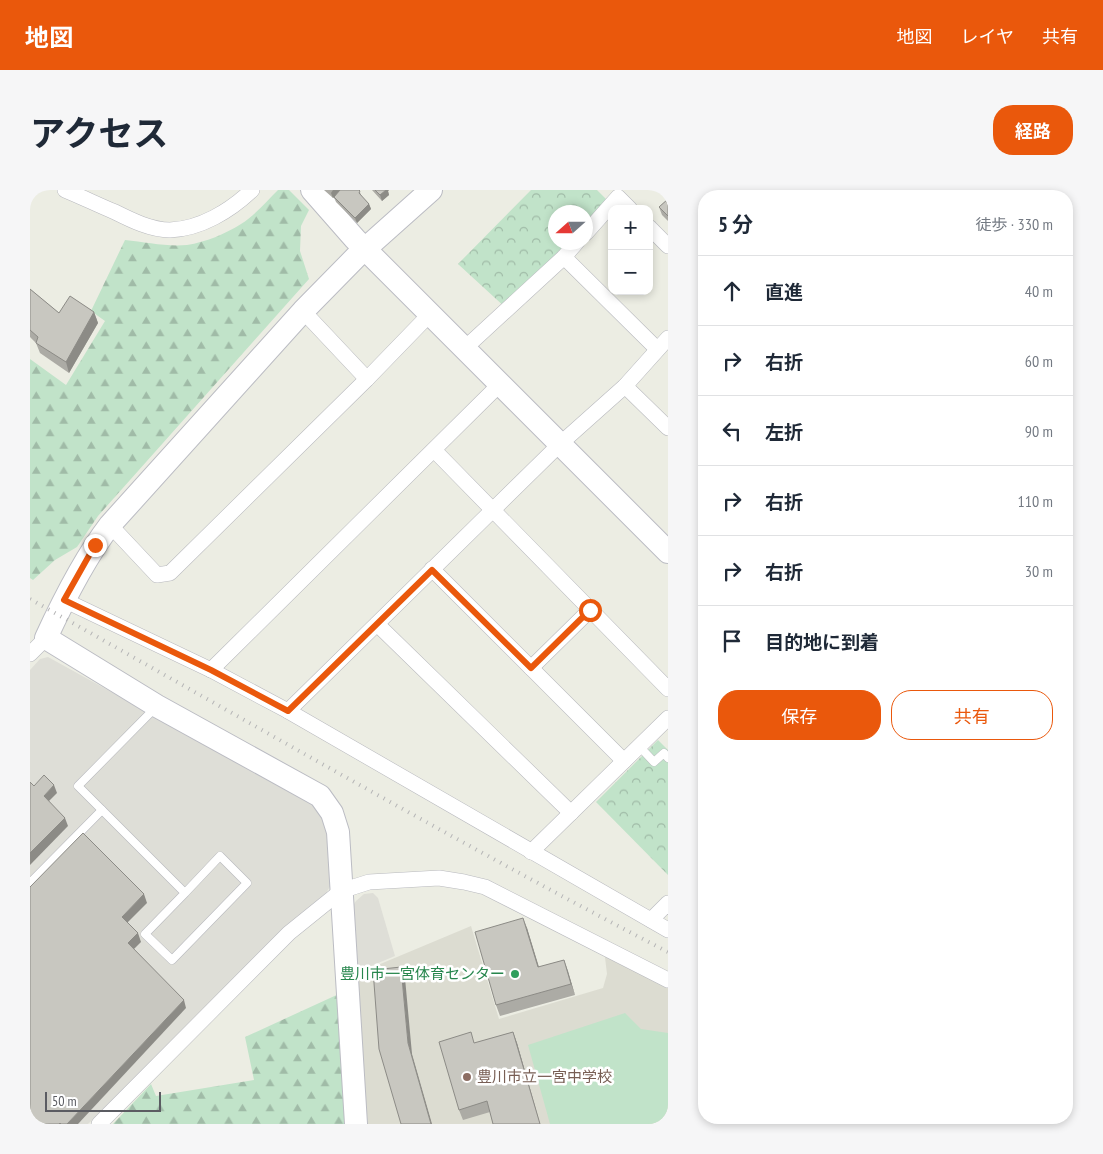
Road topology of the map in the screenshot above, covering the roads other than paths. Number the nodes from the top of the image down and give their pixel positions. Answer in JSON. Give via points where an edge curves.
{"nodes":[{"id":1,"x":65,"y":190,"type":"edge"},
{"id":2,"x":252,"y":190,"type":"edge"},
{"id":3,"x":312,"y":190,"type":"edge"},
{"id":4,"x":431,"y":190,"type":"edge"},
{"id":5,"x":611,"y":205,"type":"edge"},
{"id":6,"x":626,"y":205,"type":"edge"},
{"id":7,"x":608,"y":208,"type":"edge"},
{"id":8,"x":593,"y":225,"type":"edge"},
{"id":9,"x":653,"y":232,"type":"edge"},
{"id":10,"x":668,"y":246,"type":"edge"},
{"id":11,"x":365,"y":249,"type":"junction"},
{"id":12,"x":570,"y":250,"type":"edge"},
{"id":13,"x":564,"y":257,"type":"junction"},
{"id":14,"x":303,"y":311,"type":"junction"},
{"id":15,"x":430,"y":314,"type":"junction"},
{"id":16,"x":663,"y":343,"type":"edge"},
{"id":17,"x":464,"y":349,"type":"junction"},
{"id":18,"x":367,"y":378,"type":"junction"},
{"id":19,"x":499,"y":385,"type":"junction"},
{"id":20,"x":624,"y":386,"type":"junction"},
{"id":21,"x":668,"y":428,"type":"edge"},
{"id":22,"x":560,"y":444,"type":"junction"},
{"id":23,"x":434,"y":450,"type":"junction"},
{"id":24,"x":493,"y":510,"type":"junction"},
{"id":25,"x":110,"y":525,"type":"junction"},
{"id":26,"x":668,"y":552,"type":"edge"},
{"id":27,"x":432,"y":570,"type":"junction"},
{"id":28,"x":64,"y":600,"type":"junction"},
{"id":29,"x":590,"y":610,"type":"junction"},
{"id":30,"x":377,"y":624,"type":"junction"},
{"id":31,"x":46,"y":638,"type":"junction"},
{"id":32,"x":30,"y":654,"type":"edge"},
{"id":33,"x":531,"y":668,"type":"junction"},
{"id":34,"x":211,"y":670,"type":"junction"},
{"id":35,"x":668,"y":689,"type":"edge"},
{"id":36,"x":157,"y":706,"type":"junction"},
{"id":37,"x":288,"y":711,"type":"junction"},
{"id":38,"x":668,"y":718,"type":"edge"},
{"id":39,"x":639,"y":746,"type":"junction"},
{"id":40,"x":668,"y":758,"type":"edge"},
{"id":41,"x":624,"y":761,"type":"junction"},
{"id":42,"x":102,"y":810,"type":"junction"},
{"id":43,"x":571,"y":814,"type":"junction"},
{"id":44,"x":531,"y":852,"type":"junction"},
{"id":45,"x":30,"y":883,"type":"edge"},
{"id":46,"x":341,"y":890,"type":"junction"},
{"id":47,"x":185,"y":893,"type":"junction"},
{"id":48,"x":668,"y":904,"type":"edge"},
{"id":49,"x":651,"y":920,"type":"junction"},
{"id":50,"x":668,"y":930,"type":"edge"},
{"id":51,"x":668,"y":980,"type":"edge"},
{"id":52,"x":99,"y":1124,"type":"edge"},
{"id":53,"x":356,"y":1124,"type":"edge"}],
"edges":[{"from":1,"to":2,"type":"street","via":[[144,225],[169,230],[190,227],[214,217]]},
{"from":3,"to":11,"type":"street"},
{"from":4,"to":11,"type":"street"},
{"from":5,"to":6,"type":"street","via":[[618,197]]},
{"from":7,"to":8,"type":"street"},
{"from":9,"to":10,"type":"street"},
{"from":11,"to":14,"type":"street"},
{"from":11,"to":15,"type":"street"},
{"from":12,"to":13,"type":"street"},
{"from":13,"to":16,"type":"street"},
{"from":13,"to":17,"type":"street"},
{"from":14,"to":18,"type":"street"},
{"from":14,"to":25,"type":"street"},
{"from":15,"to":17,"type":"street"},
{"from":15,"to":18,"type":"street"},
{"from":16,"to":20,"type":"street"},
{"from":17,"to":19,"type":"street"},
{"from":18,"to":25,"type":"street","via":[[170,573],[157,575]]},
{"from":19,"to":22,"type":"street"},
{"from":19,"to":23,"type":"street"},
{"from":20,"to":21,"type":"street"},
{"from":20,"to":22,"type":"street"},
{"from":22,"to":24,"type":"street"},
{"from":22,"to":26,"type":"street"},
{"from":23,"to":24,"type":"street"},
{"from":23,"to":34,"type":"street"},
{"from":24,"to":27,"type":"street"},
{"from":24,"to":29,"type":"street"},
{"from":25,"to":28,"type":"street"},
{"from":27,"to":30,"type":"street"},
{"from":27,"to":33,"type":"street"},
{"from":28,"to":31,"type":"street"},
{"from":28,"to":34,"type":"street"},
{"from":29,"to":33,"type":"street"},
{"from":29,"to":35,"type":"street"},
{"from":30,"to":37,"type":"street"},
{"from":30,"to":43,"type":"street"},
{"from":31,"to":32,"type":"street"},
{"from":31,"to":36,"type":"street"},
{"from":33,"to":41,"type":"street"},
{"from":34,"to":37,"type":"street"},
{"from":36,"to":42,"type":"lane","via":[[78,786]]},
{"from":36,"to":46,"type":"street","via":[[320,796],[337,827]]},
{"from":37,"to":44,"type":"street"},
{"from":38,"to":39,"type":"street"},
{"from":39,"to":40,"type":"lane","via":[[654,762],[664,753]]},
{"from":39,"to":41,"type":"street"},
{"from":41,"to":43,"type":"street"},
{"from":42,"to":45,"type":"lane"},
{"from":42,"to":47,"type":"lane"},
{"from":43,"to":44,"type":"street"},
{"from":44,"to":49,"type":"street"},
{"from":46,"to":51,"type":"street","via":[[369,882],[439,878],[478,885]]},
{"from":46,"to":52,"type":"street","via":[[289,933]]},
{"from":46,"to":53,"type":"street"},
{"from":47,"to":47,"type":"lane","via":[[145,934],[172,960],[247,884],[220,856]]},
{"from":48,"to":49,"type":"street"},
{"from":49,"to":50,"type":"street"}]}
